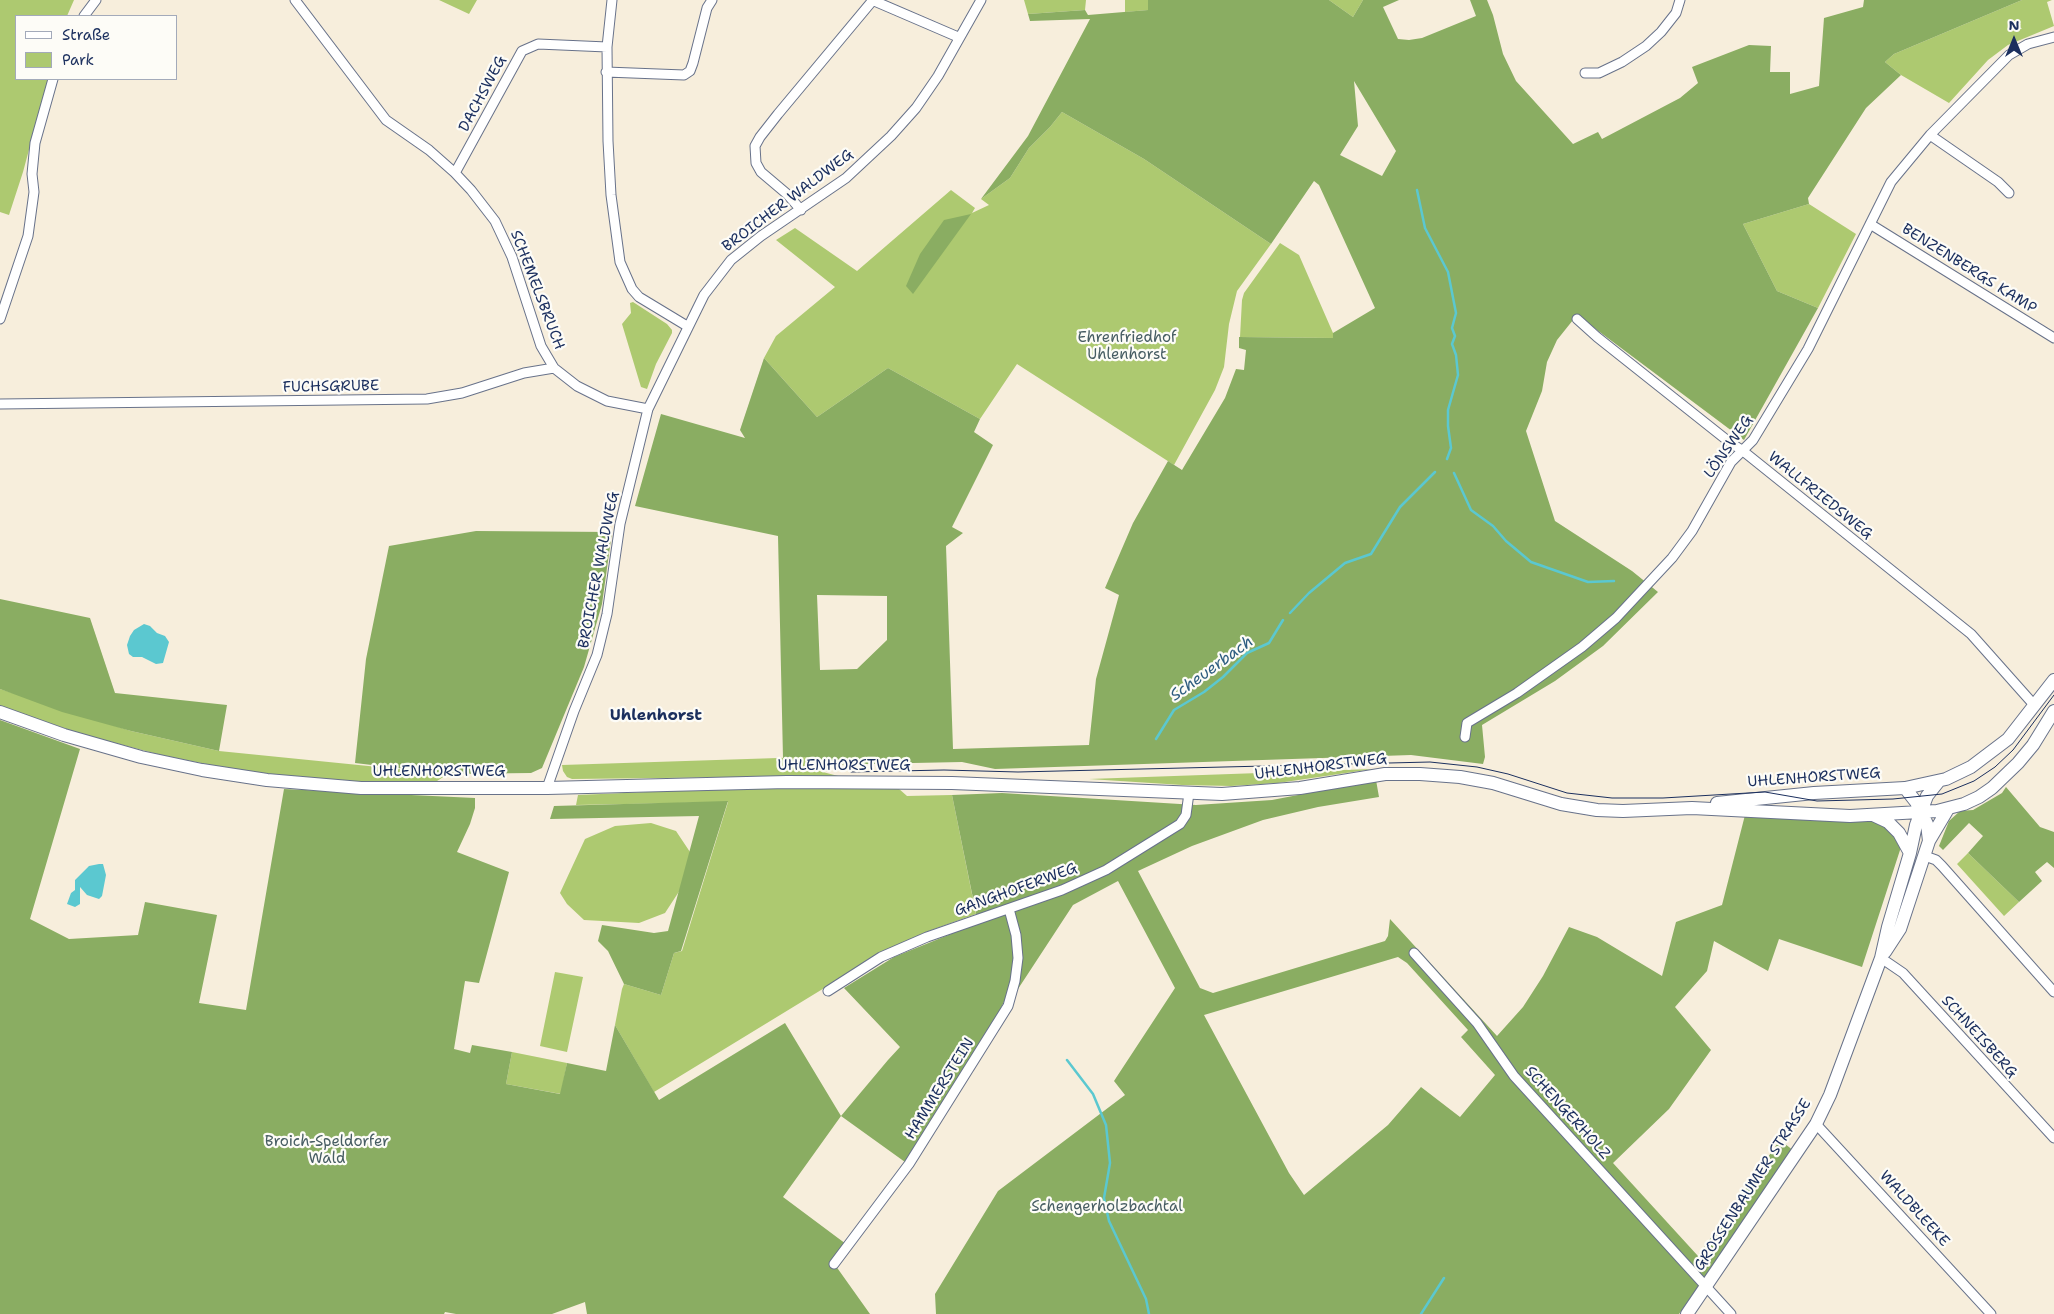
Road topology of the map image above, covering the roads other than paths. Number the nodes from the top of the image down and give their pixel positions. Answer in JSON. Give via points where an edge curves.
{"nodes":[{"id":1,"x":96,"y":0,"type":"edge"},
{"id":2,"x":295,"y":0,"type":"edge"},
{"id":3,"x":612,"y":0,"type":"edge"},
{"id":4,"x":712,"y":0,"type":"edge"},
{"id":5,"x":873,"y":0,"type":"edge"},
{"id":6,"x":981,"y":0,"type":"edge"},
{"id":7,"x":1680,"y":0,"type":"edge"},
{"id":8,"x":85,"y":15,"type":"edge"},
{"id":9,"x":958,"y":37,"type":"junction"},
{"id":10,"x":2054,"y":37,"type":"edge"},
{"id":11,"x":607,"y":48,"type":"junction"},
{"id":12,"x":606,"y":72,"type":"junction"},
{"id":13,"x":1585,"y":73,"type":"dead end"},
{"id":14,"x":53,"y":80,"type":"edge"},
{"id":15,"x":1930,"y":136,"type":"junction"},
{"id":16,"x":455,"y":173,"type":"junction"},
{"id":17,"x":2008,"y":193,"type":"dead end"},
{"id":18,"x":801,"y":210,"type":"junction"},
{"id":19,"x":1870,"y":224,"type":"junction"},
{"id":20,"x":0,"y":319,"type":"edge"},
{"id":21,"x":1578,"y":319,"type":"dead end"},
{"id":22,"x":687,"y":326,"type":"junction"},
{"id":23,"x":2054,"y":338,"type":"edge"},
{"id":24,"x":554,"y":368,"type":"junction"},
{"id":25,"x":0,"y":404,"type":"edge"},
{"id":26,"x":648,"y":409,"type":"junction"},
{"id":27,"x":1743,"y":451,"type":"junction"},
{"id":28,"x":2054,"y":680,"type":"edge"},
{"id":29,"x":2035,"y":706,"type":"junction"},
{"id":30,"x":0,"y":712,"type":"edge"},
{"id":31,"x":2052,"y":719,"type":"edge"},
{"id":32,"x":1465,"y":737,"type":"dead end"},
{"id":33,"x":1939,"y":781,"type":"junction"},
{"id":34,"x":547,"y":788,"type":"junction"},
{"id":35,"x":1905,"y":788,"type":"junction"},
{"id":36,"x":1189,"y":793,"type":"junction"},
{"id":37,"x":1692,"y":808,"type":"junction"},
{"id":38,"x":1948,"y":809,"type":"junction"},
{"id":39,"x":1921,"y":812,"type":"junction"},
{"id":40,"x":1874,"y":815,"type":"junction"},
{"id":41,"x":1929,"y":841,"type":"junction"},
{"id":42,"x":1910,"y":853,"type":"junction"},
{"id":43,"x":1925,"y":856,"type":"junction"},
{"id":44,"x":1010,"y":909,"type":"junction"},
{"id":45,"x":1414,"y":953,"type":"dead end"},
{"id":46,"x":1881,"y":958,"type":"junction"},
{"id":47,"x":828,"y":991,"type":"dead end"},
{"id":48,"x":2054,"y":992,"type":"edge"},
{"id":49,"x":1816,"y":1124,"type":"junction"},
{"id":50,"x":2054,"y":1138,"type":"edge"},
{"id":51,"x":834,"y":1264,"type":"dead end"},
{"id":52,"x":1706,"y":1286,"type":"junction"},
{"id":53,"x":1687,"y":1314,"type":"edge"},
{"id":54,"x":1731,"y":1314,"type":"edge"},
{"id":55,"x":1991,"y":1314,"type":"edge"}],
"edges":[{"from":1,"to":8,"type":"street"},
{"from":2,"to":16,"type":"street","name":"SCHEMELSBRUCH","via":[[386,120]]},
{"from":3,"to":11,"type":"street"},
{"from":4,"to":12,"type":"street","via":[[690,71],[684,74]]},
{"from":5,"to":9,"type":"street"},
{"from":5,"to":18,"type":"street","via":[[755,146],[760,172]]},
{"from":6,"to":9,"type":"street","name":"BROICHER WALDWEG"},
{"from":7,"to":13,"type":"street","via":[[1676,13],[1646,46],[1599,73]]},
{"from":9,"to":18,"type":"street","name":"BROICHER WALDWEG","via":[[938,76],[891,136],[846,178]]},
{"from":10,"to":15,"type":"street","name":"LÖNSWEG","via":[[2028,44],[2009,55]]},
{"from":11,"to":12,"type":"street"},
{"from":11,"to":16,"type":"street","name":"DACHSWEG","via":[[538,44],[522,51]]},
{"from":12,"to":22,"type":"street","via":[[611,195],[620,262],[639,297]]},
{"from":14,"to":20,"type":"street","via":[[35,143],[34,192],[28,236]]},
{"from":15,"to":17,"type":"street","via":[[1998,182]]},
{"from":15,"to":19,"type":"street","name":"LÖNSWEG","via":[[1891,182]]},
{"from":16,"to":24,"type":"street","name":"SCHEMELSBRUCH","via":[[495,221],[512,256],[541,346]]},
{"from":18,"to":22,"type":"street","name":"BROICHER WALDWEG","via":[[731,260],[704,295]]},
{"from":19,"to":23,"type":"street","name":"BENZENBERGS KAMP"},
{"from":19,"to":27,"type":"street","name":"LÖNSWEG","via":[[1808,349],[1753,440]]},
{"from":21,"to":27,"type":"street","name":"WALLFRIEDSWEG"},
{"from":22,"to":26,"type":"street","name":"BROICHER WALDWEG"},
{"from":24,"to":25,"type":"street","name":"FUCHSGRUBE","via":[[427,399]]},
{"from":24,"to":26,"type":"street","via":[[577,386],[607,401]]},
{"from":26,"to":34,"type":"street","name":"BROICHER WALDWEG","via":[[620,524],[607,614],[597,655]]},
{"from":27,"to":29,"type":"street","name":"WALLFRIEDSWEG","via":[[1971,634]]},
{"from":27,"to":32,"type":"street","name":"LÖNSWEG","via":[[1731,462],[1692,532],[1616,618],[1546,673],[1467,723]]},
{"from":28,"to":29,"type":"main road"},
{"from":29,"to":31,"type":"main road"},
{"from":29,"to":33,"type":"main road","via":[[2016,731],[1988,756]]},
{"from":30,"to":34,"type":"main road","name":"UHLENHORSTWEG","via":[[141,757],[267,780],[361,788]]},
{"from":31,"to":38,"type":"main road","via":[[2031,748],[1998,782],[1979,797]]},
{"from":33,"to":35,"type":"main road","name":"UHLENHORSTWEG"},
{"from":33,"to":39,"type":"main road","name":"GROSSENBAUMER STRASSE","via":[[1927,796]]},
{"from":34,"to":36,"type":"main road","name":"UHLENHORSTWEG","via":[[786,782],[952,783]]},
{"from":35,"to":37,"type":"main road","name":"UHLENHORSTWEG","via":[[1814,793],[1720,802]]},
{"from":35,"to":39,"type":"main road","name":"GROSSENBAUMER STRASSE"},
{"from":36,"to":37,"type":"main road","name":"UHLENHORSTWEG","via":[[1270,791],[1385,774],[1420,774],[1493,783],[1580,808],[1623,811]]},
{"from":36,"to":44,"type":"street","name":"GANGHOFERWEG","via":[[1186,816],[1180,824],[1090,878]]},
{"from":37,"to":40,"type":"main road","name":"UHLENHORSTWEG","via":[[1825,816]]},
{"from":38,"to":39,"type":"main road"},
{"from":38,"to":41,"type":"main road","name":"GROSSENBAUMER STRASSE"},
{"from":39,"to":40,"type":"main road","name":"UHLENHORSTWEG"},
{"from":39,"to":41,"type":"main road","name":"GROSSENBAUMER STRASSE","via":[[1929,831]]},
{"from":39,"to":42,"type":"main road","name":"GROSSENBAUMER STRASSE"},
{"from":40,"to":42,"type":"main road","via":[[1899,833]]},
{"from":41,"to":43,"type":"main road","name":"GROSSENBAUMER STRASSE"},
{"from":42,"to":46,"type":"main road","name":"GROSSENBAUMER STRASSE"},
{"from":43,"to":46,"type":"main road","name":"GROSSENBAUMER STRASSE","via":[[1900,929]]},
{"from":43,"to":48,"type":"street","via":[[1942,866]]},
{"from":44,"to":47,"type":"street","name":"GANGHOFERWEG","via":[[927,937],[881,957]]},
{"from":44,"to":51,"type":"street","name":"HAMMERSTEIN","via":[[1018,958],[1008,1006],[909,1164]]},
{"from":45,"to":52,"type":"street","name":"SCHENGERHOLZ","via":[[1476,1023],[1514,1076]]},
{"from":46,"to":49,"type":"main road","name":"GROSSENBAUMER STRASSE","via":[[1840,1072]]},
{"from":46,"to":50,"type":"street","name":"SCHNEISBERG","via":[[1903,973]]},
{"from":49,"to":52,"type":"main road","name":"GROSSENBAUMER STRASSE"},
{"from":49,"to":55,"type":"street","name":"WALDBLEEKE"},
{"from":52,"to":53,"type":"main road","name":"GROSSENBAUMER STRASSE"},
{"from":52,"to":54,"type":"street","name":"SCHENGERHOLZ"}]}
